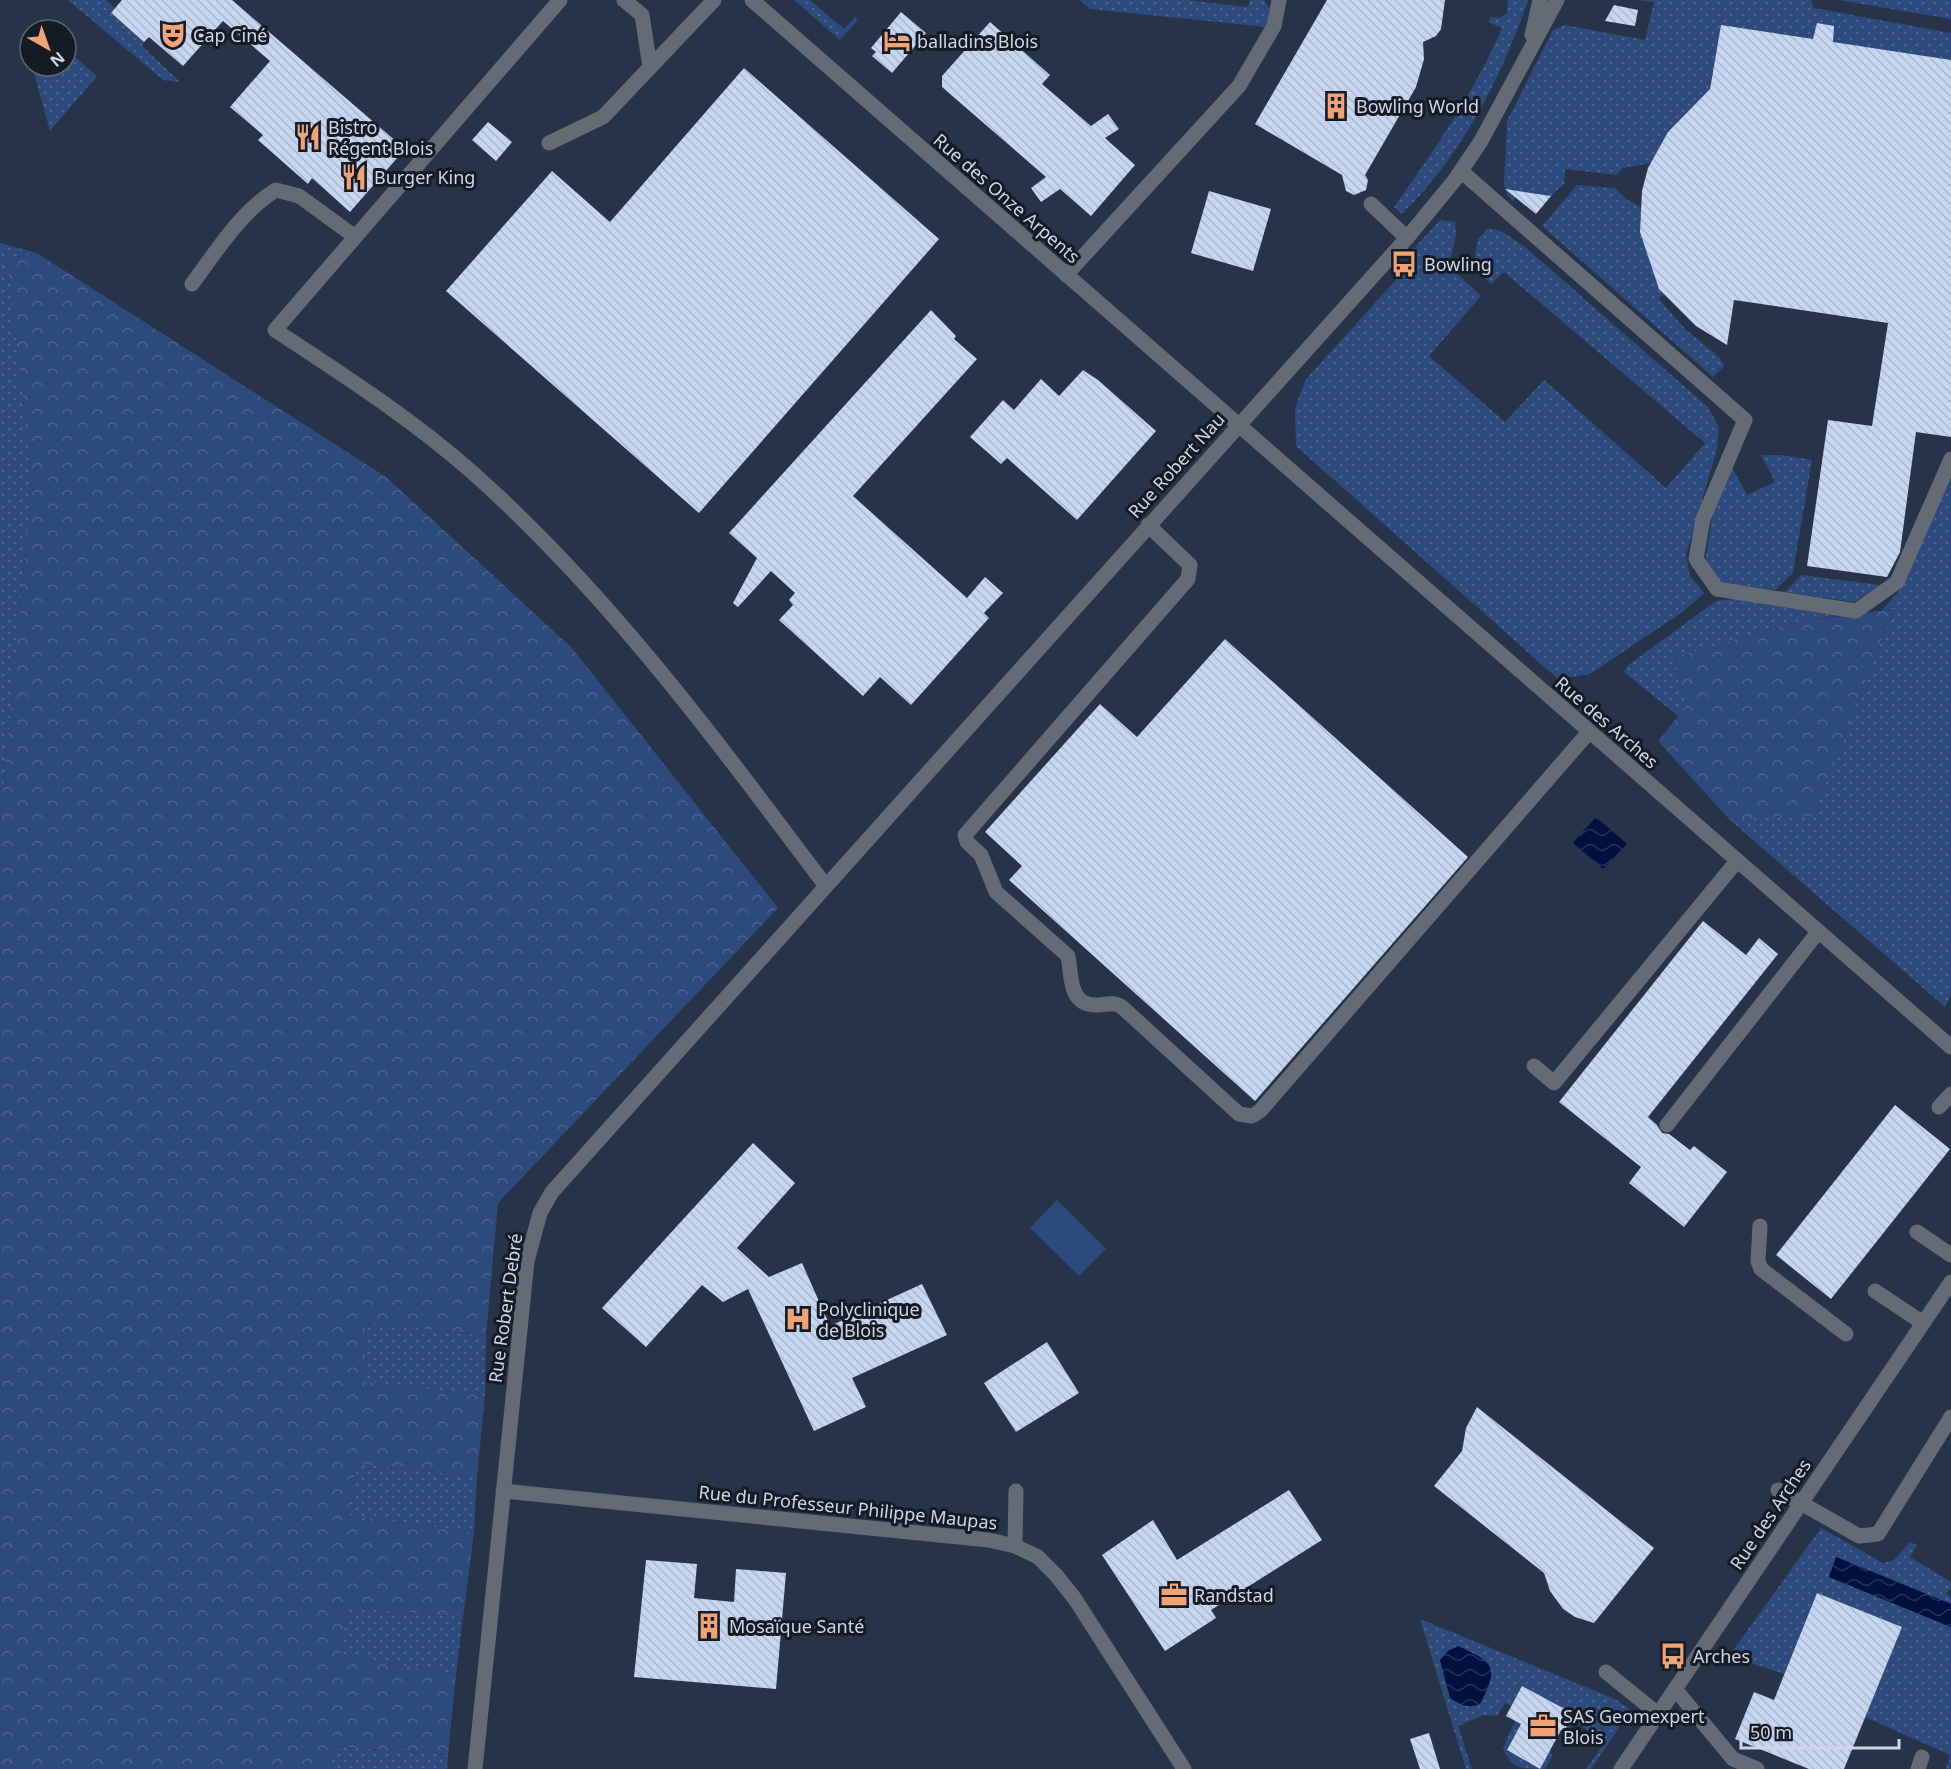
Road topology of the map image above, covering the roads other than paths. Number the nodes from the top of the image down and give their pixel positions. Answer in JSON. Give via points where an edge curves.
{"nodes":[{"id":1,"x":560,"y":0,"type":"edge"},
{"id":2,"x":624,"y":0,"type":"edge"},
{"id":3,"x":714,"y":0,"type":"edge"},
{"id":4,"x":752,"y":0,"type":"edge"},
{"id":5,"x":1278,"y":0,"type":"edge"},
{"id":6,"x":1540,"y":0,"type":"edge"},
{"id":7,"x":1557,"y":0,"type":"edge"},
{"id":8,"x":1529,"y":50,"type":"junction"},
{"id":9,"x":650,"y":67,"type":"junction"},
{"id":10,"x":549,"y":143,"type":"dead end"},
{"id":11,"x":1461,"y":171,"type":"junction"},
{"id":12,"x":1371,"y":204,"type":"dead end"},
{"id":13,"x":354,"y":236,"type":"junction"},
{"id":14,"x":1407,"y":238,"type":"junction"},
{"id":15,"x":1066,"y":275,"type":"junction"},
{"id":16,"x":192,"y":284,"type":"dead end"},
{"id":17,"x":1237,"y":426,"type":"junction"},
{"id":18,"x":1951,"y":459,"type":"edge"},
{"id":19,"x":1148,"y":525,"type":"junction"},
{"id":20,"x":1589,"y":732,"type":"junction"},
{"id":21,"x":1737,"y":861,"type":"junction"},
{"id":22,"x":825,"y":885,"type":"junction"},
{"id":23,"x":1818,"y":932,"type":"junction"},
{"id":24,"x":1951,"y":1047,"type":"edge"},
{"id":25,"x":1534,"y":1066,"type":"dead end"},
{"id":26,"x":1951,"y":1094,"type":"edge"},
{"id":27,"x":1939,"y":1107,"type":"dead end"},
{"id":28,"x":1667,"y":1125,"type":"dead end"},
{"id":29,"x":1760,"y":1226,"type":"dead end"},
{"id":30,"x":1917,"y":1232,"type":"dead end"},
{"id":31,"x":1951,"y":1255,"type":"edge"},
{"id":32,"x":1951,"y":1282,"type":"edge"},
{"id":33,"x":1875,"y":1292,"type":"dead end"},
{"id":34,"x":1923,"y":1323,"type":"junction"},
{"id":35,"x":1846,"y":1334,"type":"dead end"},
{"id":36,"x":1951,"y":1417,"type":"edge"},
{"id":37,"x":1778,"y":1490,"type":"dead end"},
{"id":38,"x":503,"y":1491,"type":"junction"},
{"id":39,"x":1016,"y":1491,"type":"dead end"},
{"id":40,"x":1801,"y":1503,"type":"junction"},
{"id":41,"x":1015,"y":1546,"type":"junction"},
{"id":42,"x":1606,"y":1672,"type":"dead end"},
{"id":43,"x":1675,"y":1689,"type":"junction"},
{"id":44,"x":1658,"y":1714,"type":"junction"},
{"id":45,"x":475,"y":1769,"type":"edge"},
{"id":46,"x":1184,"y":1769,"type":"edge"},
{"id":47,"x":1621,"y":1769,"type":"edge"},
{"id":48,"x":1757,"y":1769,"type":"edge"}],
"edges":[{"from":1,"to":13,"type":"street"},
{"from":2,"to":9,"type":"street","via":[[642,15]]},
{"from":3,"to":9,"type":"street"},
{"from":4,"to":15,"type":"street","name":"Rue des Onze Arpents"},
{"from":5,"to":15,"type":"street","via":[[1274,26],[1239,86]]},
{"from":6,"to":8,"type":"street","name":"Rue Robert Nau"},
{"from":7,"to":8,"type":"street","name":"Rue Robert Nau"},
{"from":8,"to":11,"type":"street","name":"Rue Robert Nau","via":[[1505,101]]},
{"from":9,"to":10,"type":"street","via":[[603,117]]},
{"from":11,"to":14,"type":"street","name":"Rue Robert Nau"},
{"from":11,"to":18,"type":"street","via":[[1745,420],[1703,519],[1696,559],[1717,589],[1856,611],[1897,582]]},
{"from":12,"to":14,"type":"street"},
{"from":13,"to":16,"type":"street","via":[[299,196],[276,189],[224,242]]},
{"from":13,"to":22,"type":"street","via":[[275,330],[381,399],[472,472],[538,533],[636,639],[685,699]]},
{"from":14,"to":17,"type":"street","name":"Rue Robert Nau"},
{"from":15,"to":17,"type":"street","name":"Rue des Onze Arpents"},
{"from":17,"to":19,"type":"street","name":"Rue Robert Nau"},
{"from":17,"to":20,"type":"street","name":"Rue des Arches"},
{"from":19,"to":20,"type":"street","via":[[1190,566],[1188,579],[965,835],[981,855],[996,892],[1068,956],[1074,994],[1091,1005],[1111,1003],[1122,1007],[1239,1114],[1252,1116],[1260,1111]]},
{"from":19,"to":22,"type":"street","name":"Rue Robert Nau"},
{"from":20,"to":21,"type":"street","name":"Rue des Arches"},
{"from":21,"to":23,"type":"street","name":"Rue des Arches"},
{"from":21,"to":25,"type":"street","via":[[1554,1083]]},
{"from":22,"to":38,"type":"street","name":"Rue Robert Debré","via":[[552,1192],[537,1221],[527,1261]]},
{"from":23,"to":24,"type":"street","name":"Rue des Arches"},
{"from":23,"to":28,"type":"street"},
{"from":26,"to":27,"type":"street"},
{"from":29,"to":35,"type":"street","via":[[1761,1269]]},
{"from":30,"to":31,"type":"street"},
{"from":32,"to":34,"type":"street","name":"Rue des Arches"},
{"from":33,"to":34,"type":"street"},
{"from":34,"to":40,"type":"street","name":"Rue des Arches"},
{"from":36,"to":40,"type":"street","via":[[1878,1534],[1859,1536]]},
{"from":37,"to":40,"type":"street"},
{"from":38,"to":41,"type":"street","name":"Rue du Professeur Philippe Maupas","via":[[989,1540]]},
{"from":38,"to":45,"type":"street","name":"Rue Robert Debré"},
{"from":39,"to":41,"type":"street"},
{"from":40,"to":43,"type":"street","name":"Rue des Arches"},
{"from":41,"to":46,"type":"street","name":"Rue du Professeur Philippe Maupas","via":[[1038,1557],[1069,1591]]},
{"from":42,"to":44,"type":"street"},
{"from":43,"to":44,"type":"street","name":"Rue des Arches"},
{"from":43,"to":48,"type":"street","via":[[1733,1759]]},
{"from":44,"to":47,"type":"street","name":"Rue des Arches"}]}
